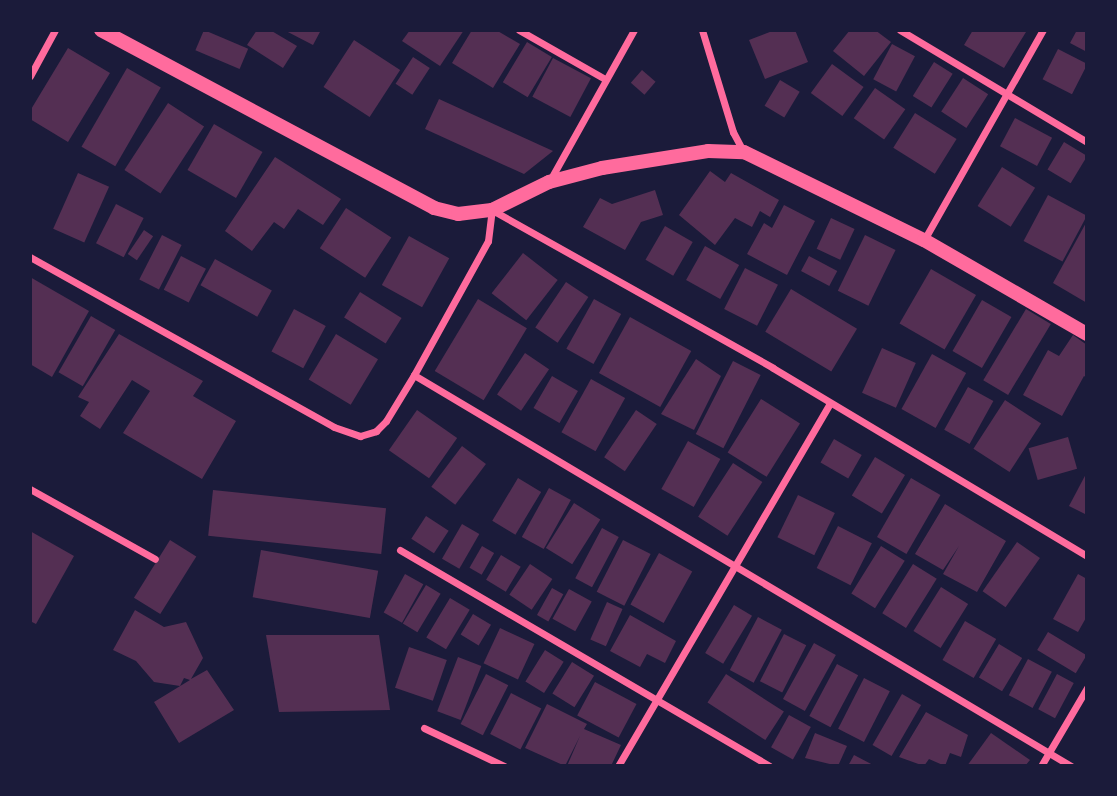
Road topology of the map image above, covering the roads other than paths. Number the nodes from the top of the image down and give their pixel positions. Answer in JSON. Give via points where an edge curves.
{"nodes":[{"id":1,"x":55,"y":30,"type":"edge"},
{"id":2,"x":101,"y":30,"type":"edge"},
{"id":3,"x":519,"y":30,"type":"edge"},
{"id":4,"x":634,"y":30,"type":"edge"},
{"id":5,"x":702,"y":30,"type":"edge"},
{"id":6,"x":900,"y":30,"type":"edge"},
{"id":7,"x":1043,"y":30,"type":"edge"},
{"id":8,"x":30,"y":76,"type":"edge"},
{"id":9,"x":605,"y":79,"type":"junction"},
{"id":10,"x":1007,"y":96,"type":"junction"},
{"id":11,"x":1087,"y":142,"type":"edge"},
{"id":12,"x":744,"y":152,"type":"junction"},
{"id":13,"x":549,"y":182,"type":"junction"},
{"id":14,"x":492,"y":210,"type":"junction"},
{"id":15,"x":924,"y":240,"type":"junction"},
{"id":16,"x":30,"y":257,"type":"edge"},
{"id":17,"x":1087,"y":334,"type":"edge"},
{"id":18,"x":414,"y":375,"type":"junction"},
{"id":19,"x":830,"y":403,"type":"junction"},
{"id":20,"x":30,"y":489,"type":"edge"},
{"id":21,"x":400,"y":550,"type":"dead end"},
{"id":22,"x":1087,"y":556,"type":"edge"},
{"id":23,"x":155,"y":559,"type":"dead end"},
{"id":24,"x":732,"y":564,"type":"junction"},
{"id":25,"x":1087,"y":688,"type":"edge"},
{"id":26,"x":656,"y":702,"type":"junction"},
{"id":27,"x":424,"y":728,"type":"dead end"},
{"id":28,"x":1048,"y":753,"type":"junction"},
{"id":29,"x":504,"y":766,"type":"edge"},
{"id":30,"x":618,"y":766,"type":"edge"},
{"id":31,"x":769,"y":766,"type":"edge"},
{"id":32,"x":1041,"y":766,"type":"edge"},
{"id":33,"x":1071,"y":766,"type":"edge"}],
"edges":[{"from":1,"to":8,"type":"street"},
{"from":2,"to":14,"type":"main road","via":[[434,208],[458,214]]},
{"from":3,"to":9,"type":"street"},
{"from":4,"to":9,"type":"street"},
{"from":5,"to":12,"type":"street","via":[[733,132]]},
{"from":6,"to":10,"type":"street"},
{"from":7,"to":10,"type":"street"},
{"from":9,"to":13,"type":"street"},
{"from":10,"to":11,"type":"street"},
{"from":10,"to":15,"type":"street"},
{"from":12,"to":13,"type":"main road","via":[[657,157]]},
{"from":12,"to":15,"type":"main road"},
{"from":13,"to":14,"type":"main road"},
{"from":14,"to":18,"type":"street","via":[[488,241]]},
{"from":14,"to":19,"type":"street"},
{"from":15,"to":17,"type":"main road"},
{"from":16,"to":18,"type":"street","via":[[348,434],[376,431]]},
{"from":18,"to":24,"type":"street"},
{"from":19,"to":22,"type":"street"},
{"from":19,"to":24,"type":"street"},
{"from":20,"to":23,"type":"street"},
{"from":21,"to":26,"type":"street"},
{"from":24,"to":26,"type":"street"},
{"from":24,"to":28,"type":"street"},
{"from":25,"to":28,"type":"street"},
{"from":26,"to":30,"type":"street"},
{"from":26,"to":31,"type":"street"},
{"from":27,"to":29,"type":"street"},
{"from":28,"to":32,"type":"street"},
{"from":28,"to":33,"type":"street"}]}
